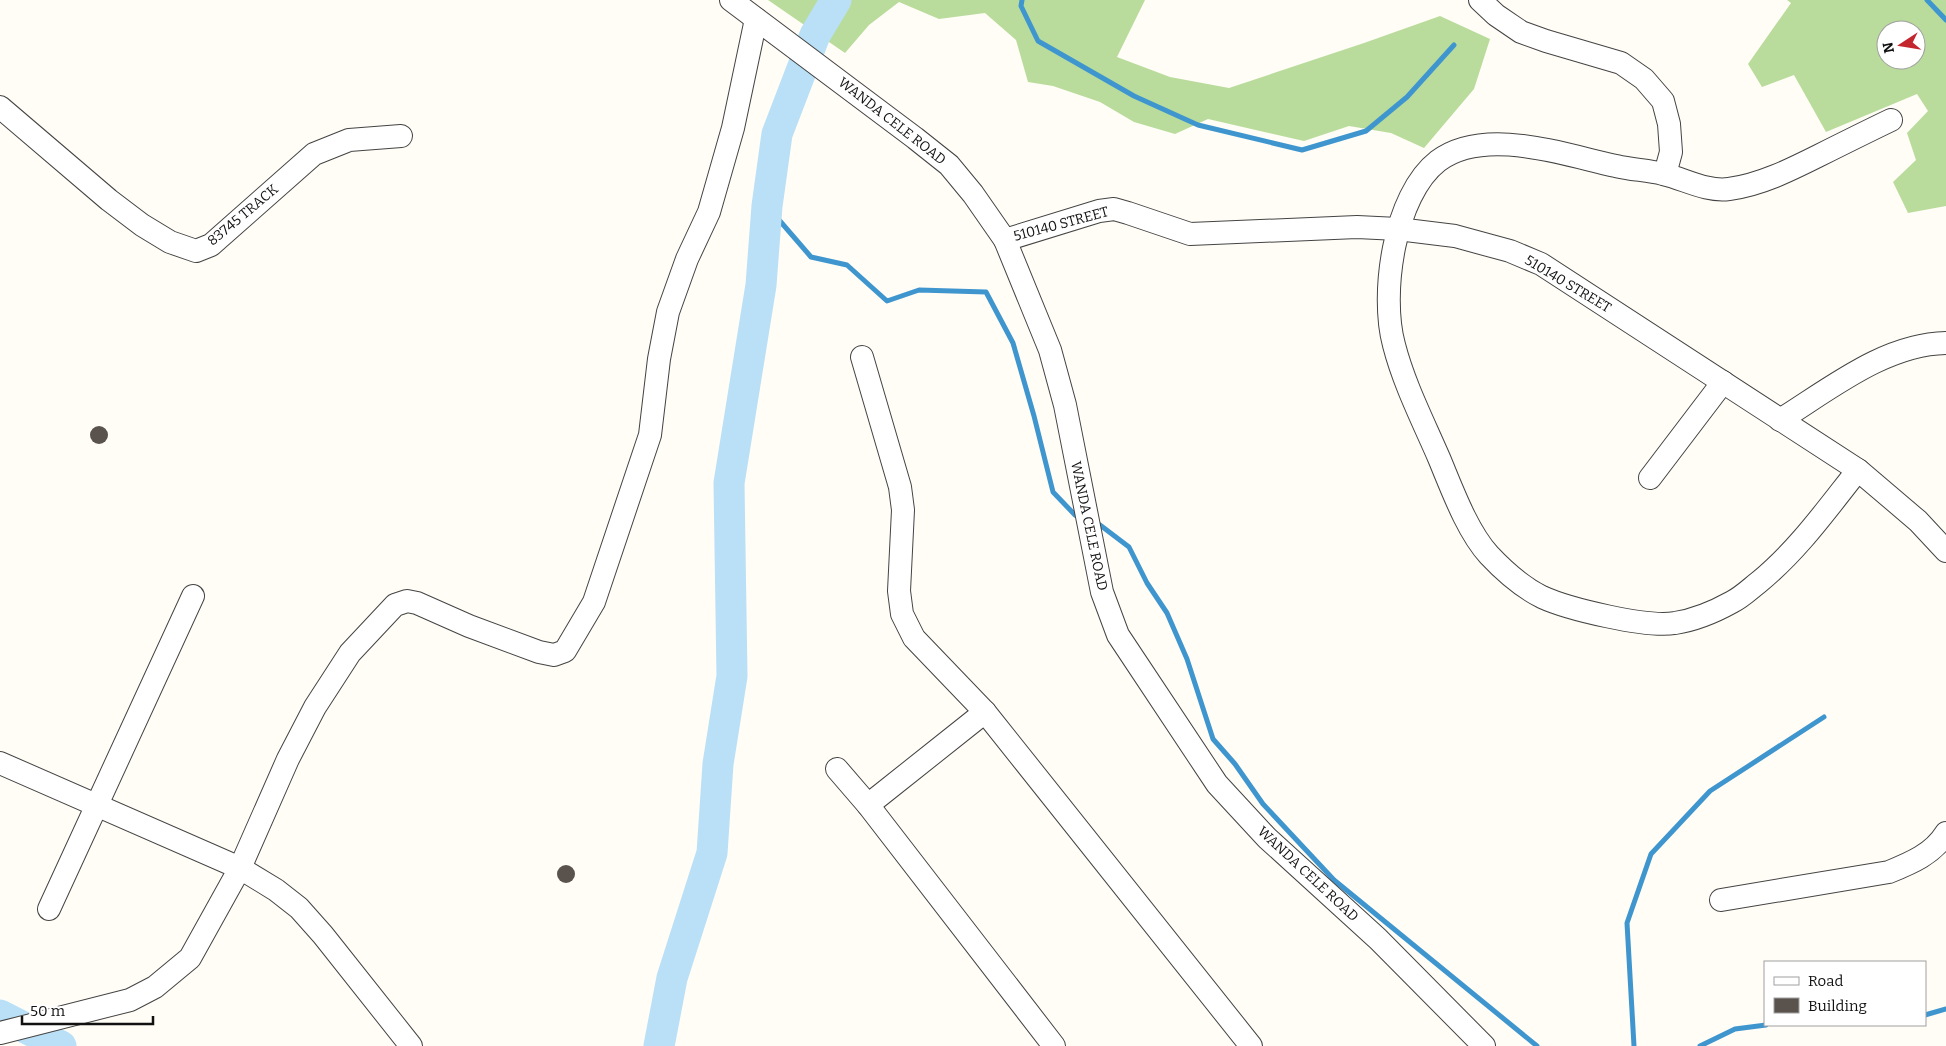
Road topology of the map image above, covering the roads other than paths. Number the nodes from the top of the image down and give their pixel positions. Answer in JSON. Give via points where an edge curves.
{"nodes":[{"id":1,"x":731,"y":0,"type":"edge"},
{"id":2,"x":1480,"y":0,"type":"edge"},
{"id":3,"x":756,"y":19,"type":"junction"},
{"id":4,"x":0,"y":107,"type":"edge"},
{"id":5,"x":1891,"y":120,"type":"dead end"},
{"id":6,"x":401,"y":136,"type":"dead end"},
{"id":7,"x":1665,"y":174,"type":"junction"},
{"id":8,"x":1398,"y":229,"type":"junction"},
{"id":9,"x":1005,"y":240,"type":"junction"},
{"id":10,"x":1946,"y":343,"type":"edge"},
{"id":11,"x":862,"y":357,"type":"dead end"},
{"id":12,"x":1723,"y":382,"type":"junction"},
{"id":13,"x":1780,"y":420,"type":"junction"},
{"id":14,"x":1858,"y":470,"type":"junction"},
{"id":15,"x":1650,"y":478,"type":"dead end"},
{"id":16,"x":1946,"y":551,"type":"edge"},
{"id":17,"x":193,"y":596,"type":"dead end"},
{"id":18,"x":985,"y":712,"type":"junction"},
{"id":19,"x":0,"y":763,"type":"edge"},
{"id":20,"x":836,"y":769,"type":"dead end"},
{"id":21,"x":98,"y":806,"type":"junction"},
{"id":22,"x":868,"y":806,"type":"junction"},
{"id":23,"x":1946,"y":833,"type":"edge"},
{"id":24,"x":240,"y":868,"type":"junction"},
{"id":25,"x":1721,"y":900,"type":"dead end"},
{"id":26,"x":49,"y":909,"type":"dead end"},
{"id":27,"x":0,"y":1033,"type":"edge"},
{"id":28,"x":411,"y":1046,"type":"edge"},
{"id":29,"x":1054,"y":1046,"type":"edge"},
{"id":30,"x":1251,"y":1046,"type":"edge"},
{"id":31,"x":1484,"y":1046,"type":"edge"}],
"edges":[{"from":1,"to":3,"type":"street","name":"WANDA CELE ROAD"},
{"from":2,"to":7,"type":"street","via":[[1521,32],[1621,64],[1644,79],[1662,101],[1669,124],[1671,152]]},
{"from":3,"to":9,"type":"street","name":"WANDA CELE ROAD","via":[[949,165]]},
{"from":3,"to":24,"type":"street","via":[[733,128],[709,212],[687,259],[668,312],[650,435],[594,602],[573,639],[565,651],[554,655],[469,626],[418,603],[407,601],[395,605],[350,653],[315,707],[288,759]]},
{"from":4,"to":6,"type":"street","name":"83745 TRACK","via":[[142,225],[170,242],[196,251],[211,245],[314,154],[349,140]]},
{"from":5,"to":7,"type":"street","via":[[1778,175],[1726,190],[1692,185]]},
{"from":7,"to":8,"type":"street","via":[[1536,148],[1491,144],[1458,150],[1438,161],[1420,178]]},
{"from":8,"to":9,"type":"street","name":"510140 STREET","via":[[1356,227],[1190,234],[1114,209]]},
{"from":8,"to":12,"type":"street","name":"510140 STREET","via":[[1455,236],[1510,251],[1541,264]]},
{"from":8,"to":14,"type":"street","via":[[1389,306],[1392,341],[1402,372],[1463,514],[1486,552],[1514,578],[1543,597],[1630,620],[1672,624],[1705,616],[1736,601],[1766,576],[1798,544]]},
{"from":9,"to":31,"type":"street","name":"WANDA CELE ROAD","via":[[1036,313],[1058,378],[1102,592],[1118,635],[1217,784],[1267,838],[1378,939]]},
{"from":10,"to":13,"type":"street","via":[[1932,343],[1900,352],[1864,368]]},
{"from":11,"to":18,"type":"street","via":[[904,510],[899,591],[902,614],[914,638]]},
{"from":12,"to":13,"type":"street","name":"510140 STREET"},
{"from":12,"to":15,"type":"street"},
{"from":13,"to":14,"type":"street","name":"510140 STREET"},
{"from":14,"to":16,"type":"street","name":"510140 STREET","via":[[1918,521]]},
{"from":17,"to":21,"type":"street"},
{"from":18,"to":22,"type":"street"},
{"from":18,"to":30,"type":"street"},
{"from":19,"to":21,"type":"street"},
{"from":20,"to":22,"type":"street"},
{"from":21,"to":24,"type":"street"},
{"from":21,"to":26,"type":"street"},
{"from":22,"to":29,"type":"street"},
{"from":23,"to":25,"type":"street","via":[[1931,851],[1889,872]]},
{"from":24,"to":27,"type":"street","via":[[190,958],[155,987],[130,1000]]},
{"from":24,"to":28,"type":"street","via":[[299,908]]}]}
